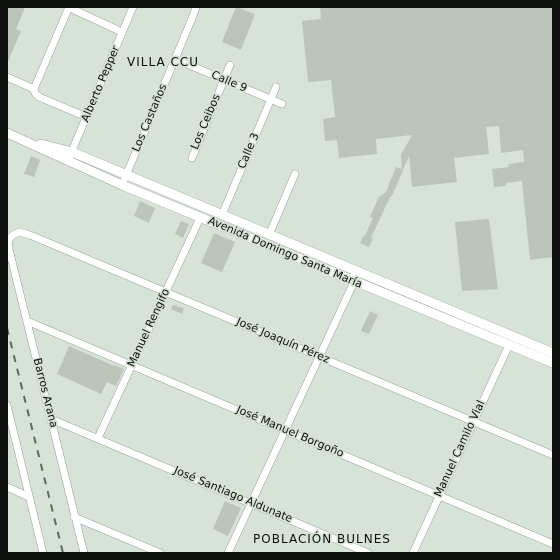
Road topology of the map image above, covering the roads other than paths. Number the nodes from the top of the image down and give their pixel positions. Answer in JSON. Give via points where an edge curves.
{"nodes":[{"id":1,"x":68,"y":7,"type":"edge"},
{"id":2,"x":133,"y":7,"type":"edge"},
{"id":3,"x":196,"y":7,"type":"edge"},
{"id":4,"x":122,"y":32,"type":"junction"},
{"id":5,"x":175,"y":59,"type":"junction"},
{"id":6,"x":230,"y":65,"type":"dead end"},
{"id":7,"x":7,"y":77,"type":"edge"},
{"id":8,"x":224,"y":80,"type":"junction"},
{"id":9,"x":276,"y":87,"type":"dead end"},
{"id":10,"x":34,"y":89,"type":"junction"},
{"id":11,"x":271,"y":100,"type":"junction"},
{"id":12,"x":282,"y":104,"type":"dead end"},
{"id":13,"x":87,"y":117,"type":"junction"},
{"id":14,"x":7,"y":133,"type":"edge"},
{"id":15,"x":70,"y":156,"type":"junction"},
{"id":16,"x":192,"y":158,"type":"dead end"},
{"id":17,"x":295,"y":174,"type":"dead end"},
{"id":18,"x":126,"y":175,"type":"junction"},
{"id":19,"x":122,"y":185,"type":"junction"},
{"id":20,"x":222,"y":215,"type":"junction"},
{"id":21,"x":200,"y":218,"type":"junction"},
{"id":22,"x":12,"y":235,"type":"joint"},
{"id":23,"x":269,"y":235,"type":"junction"},
{"id":24,"x":349,"y":268,"type":"junction"},
{"id":25,"x":354,"y":282,"type":"junction"},
{"id":26,"x":166,"y":292,"type":"junction"},
{"id":27,"x":26,"y":321,"type":"junction"},
{"id":28,"x":518,"y":340,"type":"junction"},
{"id":29,"x":509,"y":345,"type":"junction"},
{"id":30,"x":553,"y":353,"type":"edge"},
{"id":31,"x":319,"y":357,"type":"junction"},
{"id":32,"x":553,"y":363,"type":"edge"},
{"id":33,"x":132,"y":365,"type":"junction"},
{"id":34,"x":7,"y":406,"type":"edge"},
{"id":35,"x":51,"y":419,"type":"junction"},
{"id":36,"x":473,"y":422,"type":"junction"},
{"id":37,"x":285,"y":430,"type":"junction"},
{"id":38,"x":98,"y":438,"type":"junction"},
{"id":39,"x":553,"y":456,"type":"edge"},
{"id":40,"x":7,"y":487,"type":"edge"},
{"id":41,"x":439,"y":495,"type":"junction"},
{"id":42,"x":29,"y":497,"type":"junction"},
{"id":43,"x":251,"y":503,"type":"junction"},
{"id":44,"x":74,"y":517,"type":"junction"},
{"id":45,"x":553,"y":544,"type":"edge"},
{"id":46,"x":43,"y":553,"type":"edge"},
{"id":47,"x":84,"y":553,"type":"edge"},
{"id":48,"x":160,"y":553,"type":"edge"},
{"id":49,"x":228,"y":553,"type":"edge"},
{"id":50,"x":368,"y":553,"type":"edge"},
{"id":51,"x":413,"y":553,"type":"edge"}],
"edges":[{"from":1,"to":4,"type":"street"},
{"from":1,"to":10,"type":"street"},
{"from":2,"to":4,"type":"street","name":"Alberto Pepper"},
{"from":3,"to":5,"type":"street","name":"Los Castaños"},
{"from":4,"to":13,"type":"street","name":"Alberto Pepper"},
{"from":5,"to":8,"type":"street","name":"Calle 9"},
{"from":5,"to":18,"type":"street","name":"Los Castaños"},
{"from":6,"to":8,"type":"street","name":"Los Ceibos"},
{"from":7,"to":10,"type":"street"},
{"from":8,"to":11,"type":"street","name":"Calle 9"},
{"from":8,"to":16,"type":"street","name":"Los Ceibos"},
{"from":9,"to":11,"type":"street","name":"Calle 3"},
{"from":10,"to":13,"type":"street","via":[[39,97]]},
{"from":11,"to":12,"type":"street","name":"Calle 9"},
{"from":11,"to":20,"type":"street","name":"Calle 3"},
{"from":13,"to":15,"type":"street","name":"Alberto Pepper"},
{"from":14,"to":15,"type":"main road","name":"Avenida Domingo Santa María"},
{"from":15,"to":18,"type":"main road","name":"Avenida Domingo Santa María"},
{"from":15,"to":19,"type":"main road","name":"Avenida Domingo Santa María"},
{"from":17,"to":23,"type":"street"},
{"from":18,"to":19,"type":"street","name":"Los Castaños"},
{"from":18,"to":20,"type":"main road","name":"Avenida Domingo Santa María"},
{"from":19,"to":21,"type":"main road","name":"Avenida Domingo Santa María"},
{"from":20,"to":23,"type":"main road","name":"Avenida Domingo Santa María"},
{"from":21,"to":25,"type":"main road","name":"Avenida Domingo Santa María"},
{"from":21,"to":26,"type":"street","name":"Manuel Rengifo"},
{"from":22,"to":26,"type":"street","name":"José Joaquín Pérez","via":[[20,232],[30,235]]},
{"from":22,"to":27,"type":"street","name":"Barros Arana","via":[[8,242],[9,249]]},
{"from":23,"to":24,"type":"main road","name":"Avenida Domingo Santa María"},
{"from":24,"to":25,"type":"street"},
{"from":24,"to":28,"type":"main road","name":"Avenida Domingo Santa María"},
{"from":25,"to":29,"type":"main road","name":"Avenida Domingo Santa María"},
{"from":25,"to":31,"type":"street"},
{"from":26,"to":31,"type":"street","name":"José Joaquín Pérez"},
{"from":26,"to":33,"type":"street","name":"Manuel Rengifo"},
{"from":27,"to":33,"type":"street","name":"José Manuel Borgoño"},
{"from":27,"to":35,"type":"street","name":"Barros Arana"},
{"from":28,"to":29,"type":"main road"},
{"from":28,"to":30,"type":"main road","name":"Avenida Domingo Santa María"},
{"from":29,"to":32,"type":"main road","name":"Avenida Domingo Santa María"},
{"from":29,"to":36,"type":"street","name":"Manuel Camilo Vial"},
{"from":31,"to":36,"type":"street","name":"José Joaquín Pérez"},
{"from":31,"to":37,"type":"street"},
{"from":33,"to":37,"type":"street","name":"José Manuel Borgoño"},
{"from":33,"to":38,"type":"street","name":"Manuel Rengifo"},
{"from":34,"to":42,"type":"street"},
{"from":35,"to":38,"type":"street","name":"José Santiago Aldunate"},
{"from":35,"to":44,"type":"street","name":"Barros Arana"},
{"from":36,"to":39,"type":"street","name":"José Joaquín Pérez"},
{"from":36,"to":41,"type":"street","name":"Manuel Camilo Vial"},
{"from":37,"to":41,"type":"street","name":"José Manuel Borgoño"},
{"from":37,"to":43,"type":"street"},
{"from":38,"to":43,"type":"street","name":"José Santiago Aldunate"},
{"from":40,"to":42,"type":"street"},
{"from":41,"to":45,"type":"street","name":"José Manuel Borgoño"},
{"from":41,"to":51,"type":"street","name":"Manuel Camilo Vial"},
{"from":42,"to":46,"type":"street"},
{"from":43,"to":49,"type":"street"},
{"from":43,"to":50,"type":"street","name":"José Santiago Aldunate"},
{"from":44,"to":47,"type":"street","name":"Barros Arana"},
{"from":44,"to":48,"type":"street"}]}
